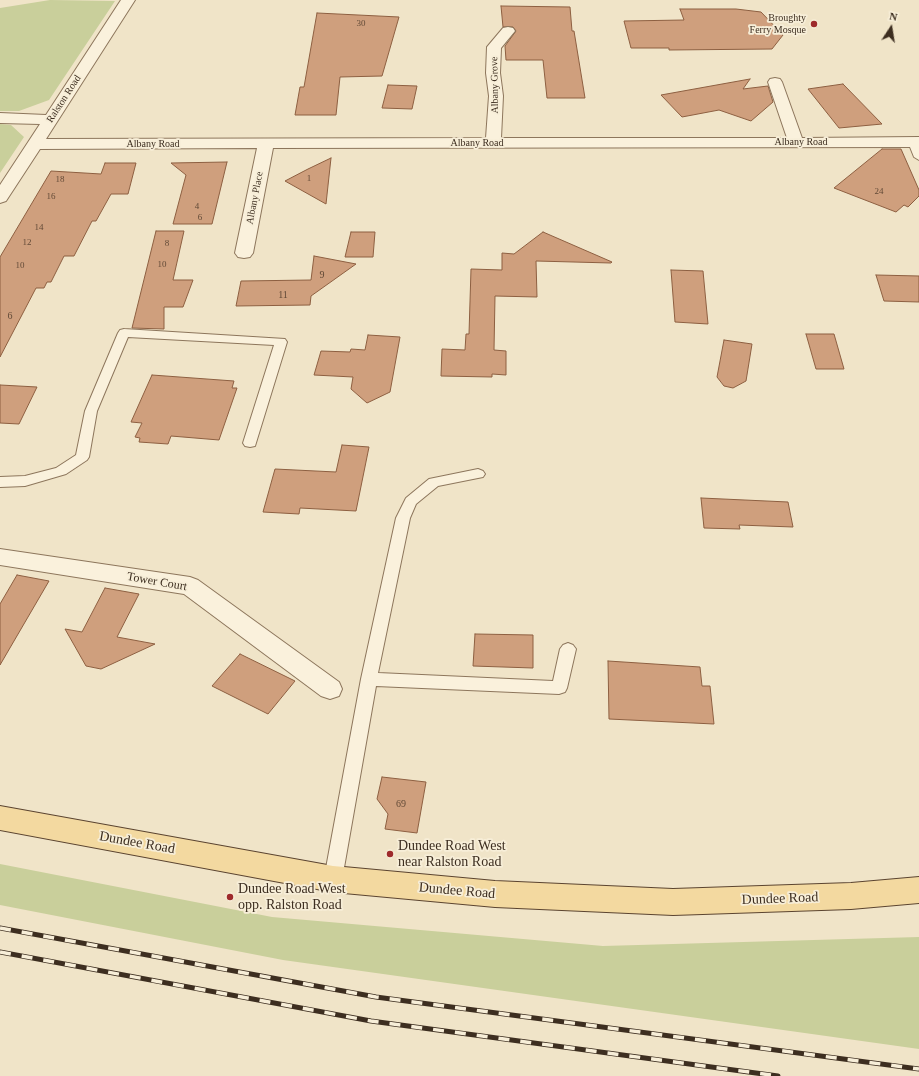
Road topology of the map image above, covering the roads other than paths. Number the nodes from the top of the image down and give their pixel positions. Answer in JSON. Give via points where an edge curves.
{"nodes":[{"id":1,"x":128,"y":0,"type":"edge"},
{"id":2,"x":508,"y":31,"type":"dead end"},
{"id":3,"x":775,"y":82,"type":"dead end"},
{"id":4,"x":0,"y":118,"type":"edge"},
{"id":5,"x":50,"y":120,"type":"junction"},
{"id":6,"x":796,"y":142,"type":"junction"},
{"id":7,"x":916,"y":142,"type":"edge"},
{"id":8,"x":493,"y":143,"type":"junction"},
{"id":9,"x":35,"y":144,"type":"junction"},
{"id":10,"x":266,"y":144,"type":"junction"},
{"id":11,"x":919,"y":157,"type":"edge"},
{"id":12,"x":0,"y":198,"type":"edge"},
{"id":13,"x":244,"y":253,"type":"dead end"},
{"id":14,"x":250,"y":444,"type":"dead end"},
{"id":15,"x":478,"y":474,"type":"dead end"},
{"id":16,"x":0,"y":482,"type":"edge"},
{"id":17,"x":0,"y":557,"type":"edge"},
{"id":18,"x":568,"y":649,"type":"dead end"},
{"id":19,"x":369,"y":679,"type":"junction"},
{"id":20,"x":330,"y":689,"type":"dead end"},
{"id":21,"x":0,"y":818,"type":"edge"},
{"id":22,"x":332,"y":879,"type":"junction"},
{"id":23,"x":919,"y":890,"type":"edge"}],
"edges":[{"from":1,"to":5,"type":"street","name":"Ralston Road"},
{"from":2,"to":8,"type":"street","name":"Albany Grove","via":[[494,47],[493,73],[496,96]]},
{"from":3,"to":6,"type":"street"},
{"from":4,"to":5,"type":"street"},
{"from":5,"to":9,"type":"street","name":"Ralston Road"},
{"from":6,"to":7,"type":"street","name":"Albany Road"},
{"from":6,"to":8,"type":"street","name":"Albany Road"},
{"from":7,"to":11,"type":"lane"},
{"from":8,"to":10,"type":"street","name":"Albany Road"},
{"from":9,"to":10,"type":"street","name":"Albany Road"},
{"from":9,"to":12,"type":"street","name":"Ralston Road"},
{"from":10,"to":13,"type":"street","name":"Albany Place"},
{"from":14,"to":16,"type":"lane","via":[[281,342],[124,333],[91,411],[82,457],[61,471],[25,481]]},
{"from":15,"to":19,"type":"lane","via":[[434,482],[411,501],[403,518]]},
{"from":17,"to":20,"type":"street","name":"Tower Court","via":[[190,586]]},
{"from":18,"to":19,"type":"lane","via":[[559,688]]},
{"from":19,"to":22,"type":"lane"},
{"from":21,"to":22,"type":"main road","name":"Dundee Road"},
{"from":22,"to":23,"type":"main road","name":"Dundee Road","via":[[495,894],[673,902],[851,896]]}]}
